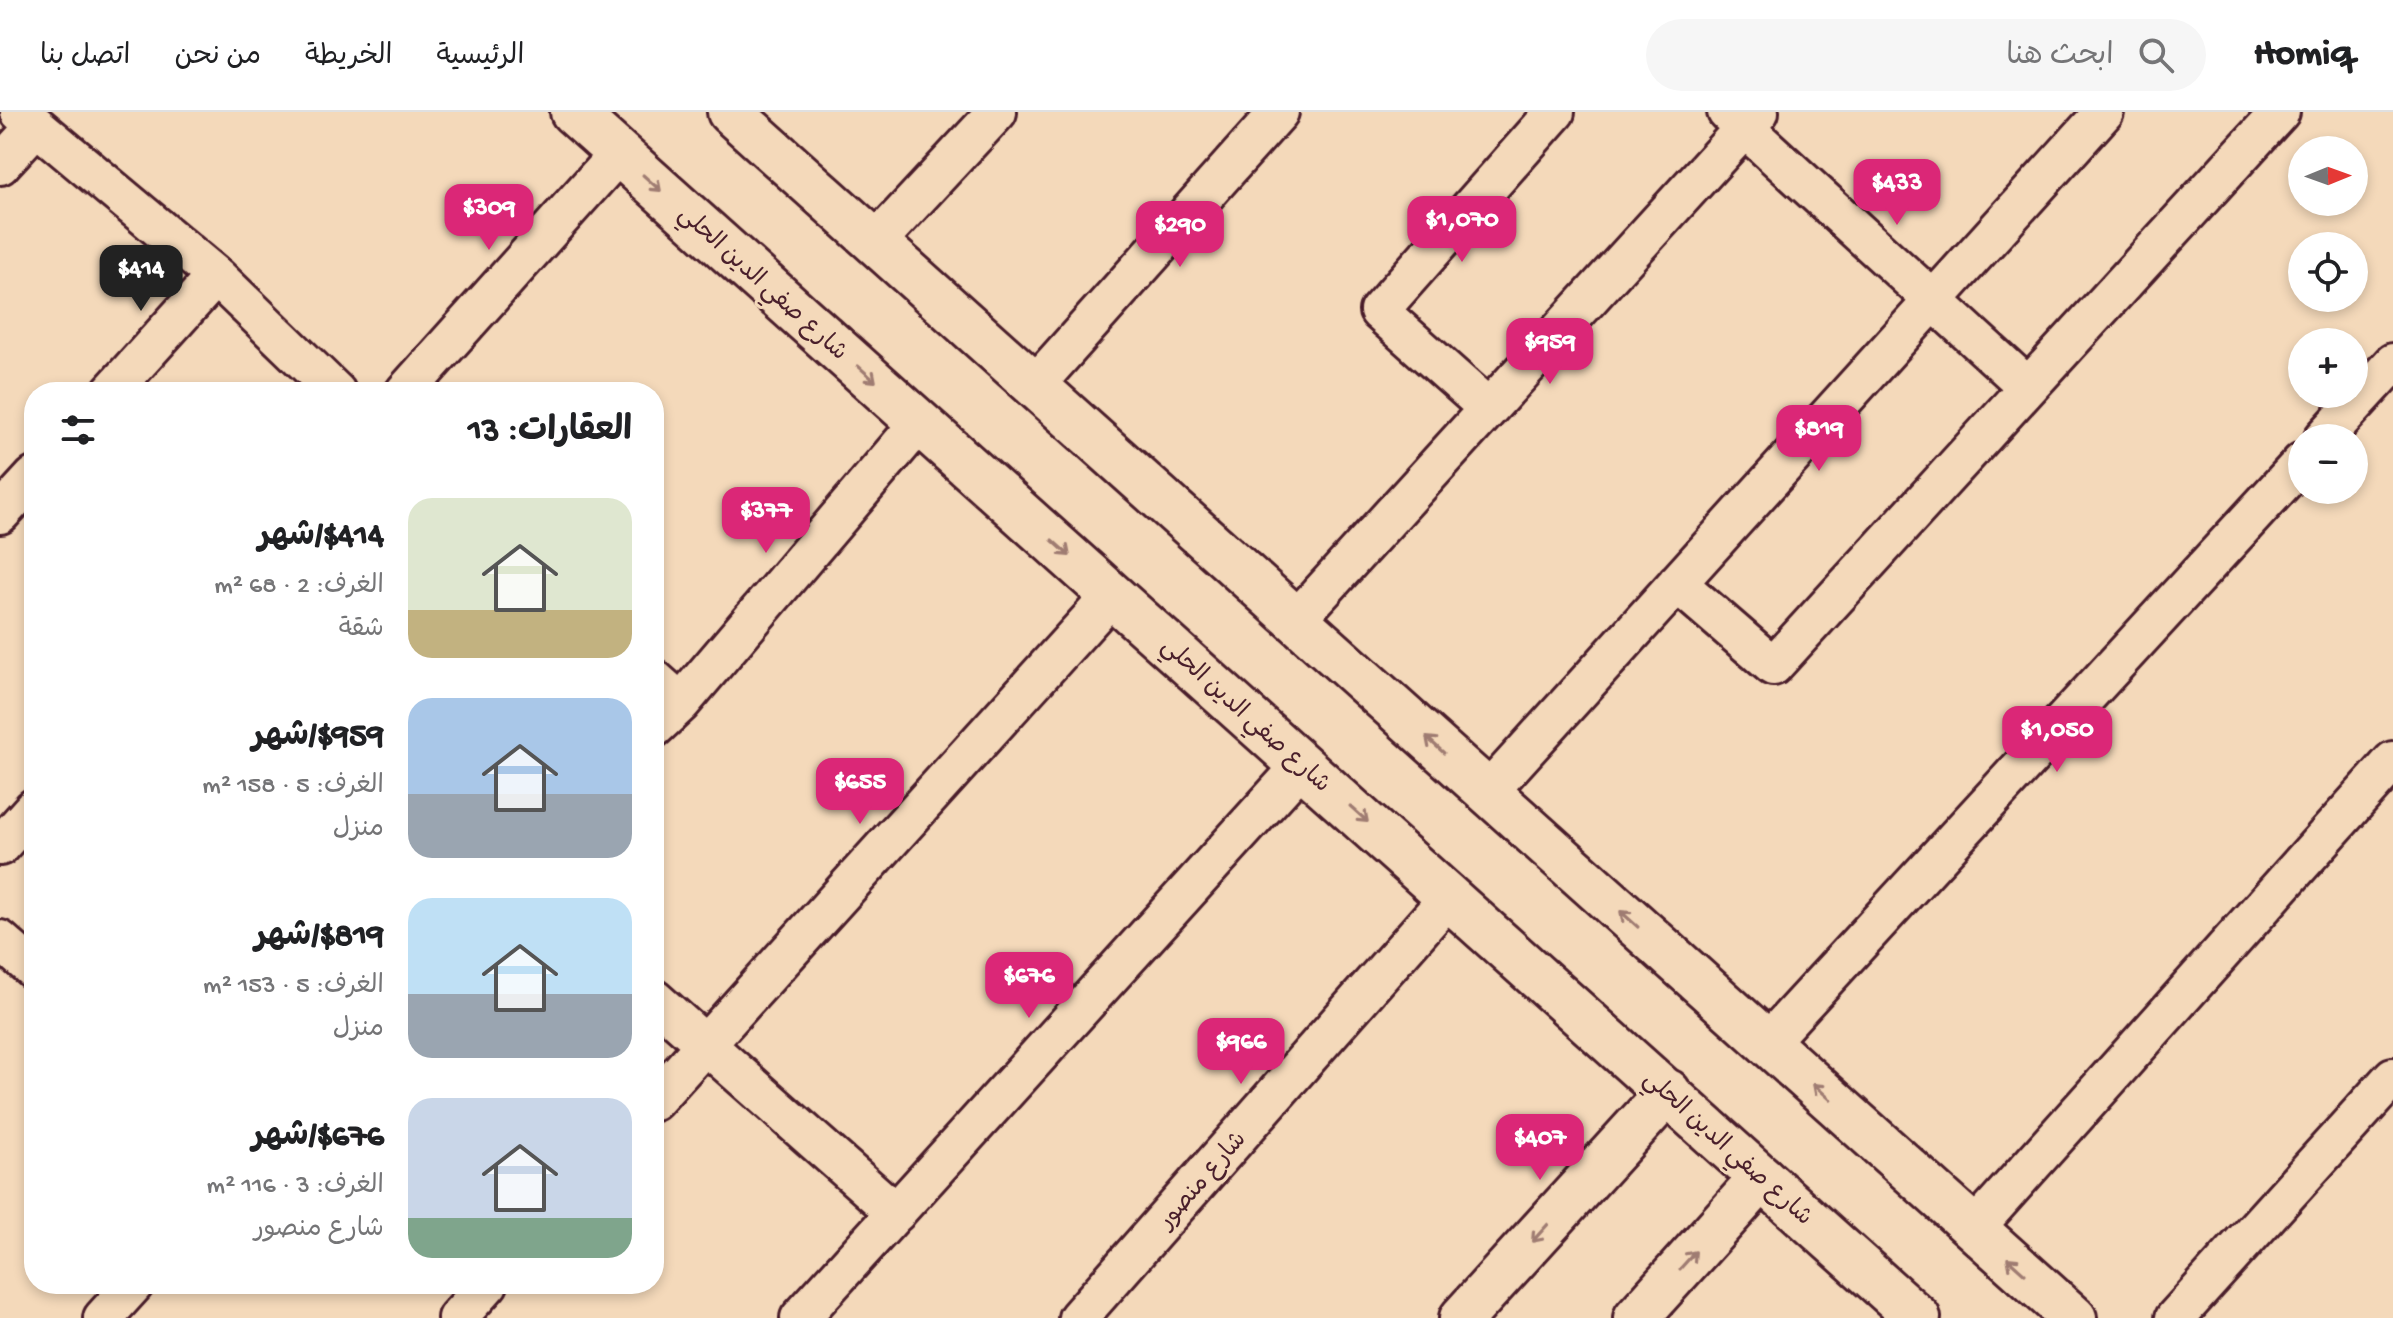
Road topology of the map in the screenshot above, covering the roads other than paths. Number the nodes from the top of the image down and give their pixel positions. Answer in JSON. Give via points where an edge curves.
{"nodes":[{"id":1,"x":573,"y":112,"type":"edge"},
{"id":2,"x":730,"y":112,"type":"edge"},
{"id":3,"x":997,"y":112,"type":"edge"},
{"id":4,"x":1279,"y":112,"type":"edge"},
{"id":5,"x":1555,"y":112,"type":"edge"},
{"id":6,"x":2104,"y":112,"type":"edge"},
{"id":7,"x":2280,"y":112,"type":"edge"},
{"id":8,"x":1744,"y":117,"type":"edge"},
{"id":9,"x":28,"y":119,"type":"edge"},
{"id":10,"x":619,"y":153,"type":"junction"},
{"id":11,"x":0,"y":165,"type":"edge"},
{"id":12,"x":876,"y":242,"type":"junction"},
{"id":13,"x":216,"y":276,"type":"junction"},
{"id":14,"x":1932,"y":302,"type":"junction"},
{"id":15,"x":2393,"y":363,"type":"edge"},
{"id":16,"x":120,"y":382,"type":"edge"},
{"id":17,"x":326,"y":382,"type":"edge"},
{"id":18,"x":414,"y":382,"type":"edge"},
{"id":19,"x":1035,"y":385,"type":"junction"},
{"id":20,"x":2028,"y":387,"type":"junction"},
{"id":21,"x":1488,"y":408,"type":"junction"},
{"id":22,"x":920,"y":422,"type":"junction"},
{"id":23,"x":2337,"y":424,"type":"edge"},
{"id":24,"x":2288,"y":477,"type":"edge"},
{"id":25,"x":24,"y":488,"type":"edge"},
{"id":26,"x":0,"y":514,"type":"edge"},
{"id":27,"x":1677,"y":583,"type":"junction"},
{"id":28,"x":1113,"y":594,"type":"junction"},
{"id":29,"x":1296,"y":620,"type":"junction"},
{"id":30,"x":664,"y":702,"type":"edge"},
{"id":31,"x":2393,"y":761,"type":"edge"},
{"id":32,"x":1303,"y":764,"type":"junction"},
{"id":33,"x":1488,"y":792,"type":"junction"},
{"id":34,"x":24,"y":819,"type":"edge"},
{"id":35,"x":0,"y":846,"type":"edge"},
{"id":36,"x":1450,"y":896,"type":"junction"},
{"id":37,"x":0,"y":940,"type":"edge"},
{"id":38,"x":24,"y":961,"type":"edge"},
{"id":39,"x":664,"y":1008,"type":"edge"},
{"id":40,"x":1767,"y":1043,"type":"junction"},
{"id":41,"x":705,"y":1044,"type":"junction"},
{"id":42,"x":2393,"y":1077,"type":"edge"},
{"id":43,"x":664,"y":1090,"type":"edge"},
{"id":44,"x":1668,"y":1092,"type":"junction"},
{"id":45,"x":1762,"y":1178,"type":"junction"},
{"id":46,"x":896,"y":1213,"type":"junction"},
{"id":47,"x":1974,"y":1229,"type":"junction"},
{"id":48,"x":125,"y":1294,"type":"edge"},
{"id":49,"x":479,"y":1294,"type":"edge"},
{"id":50,"x":103,"y":1318,"type":"edge"},
{"id":51,"x":457,"y":1318,"type":"edge"},
{"id":52,"x":800,"y":1318,"type":"edge"},
{"id":53,"x":1078,"y":1318,"type":"edge"},
{"id":54,"x":1462,"y":1318,"type":"edge"},
{"id":55,"x":1636,"y":1318,"type":"edge"},
{"id":56,"x":1918,"y":1318,"type":"edge"},
{"id":57,"x":2074,"y":1318,"type":"edge"},
{"id":58,"x":2175,"y":1318,"type":"edge"}],
"edges":[{"from":1,"to":10,"type":"main road","name":"شارع صفي الدين الحلي"},
{"from":2,"to":12,"type":"main road"},
{"from":3,"to":12,"type":"street"},
{"from":4,"to":19,"type":"street"},
{"from":5,"to":21,"type":"street","via":[[1379,311]]},
{"from":6,"to":14,"type":"street"},
{"from":7,"to":20,"type":"street"},
{"from":8,"to":14,"type":"street"},
{"from":8,"to":21,"type":"street"},
{"from":9,"to":11,"type":"street"},
{"from":9,"to":13,"type":"street"},
{"from":10,"to":18,"type":"street"},
{"from":10,"to":22,"type":"main road","name":"شارع صفي الدين الحلي","one_way":true},
{"from":12,"to":19,"type":"main road"},
{"from":13,"to":16,"type":"street"},
{"from":13,"to":17,"type":"street"},
{"from":14,"to":20,"type":"street"},
{"from":14,"to":27,"type":"street"},
{"from":15,"to":23,"type":"street"},
{"from":19,"to":29,"type":"main road"},
{"from":20,"to":27,"type":"street","via":[[1773,666]]},
{"from":21,"to":29,"type":"street"},
{"from":22,"to":28,"type":"main road","name":"شارع صفي الدين الحلي","one_way":true},
{"from":22,"to":30,"type":"street"},
{"from":24,"to":40,"type":"street"},
{"from":25,"to":26,"type":"street"},
{"from":27,"to":33,"type":"street"},
{"from":28,"to":32,"type":"main road","name":"شارع صفي الدين الحلي"},
{"from":28,"to":41,"type":"street"},
{"from":33,"to":29,"type":"main road","one_way":true},
{"from":31,"to":47,"type":"street"},
{"from":32,"to":36,"type":"main road","name":"شارع صفي الدين الحلي","one_way":true},
{"from":32,"to":46,"type":"street"},
{"from":40,"to":33,"type":"main road","one_way":true},
{"from":34,"to":35,"type":"street"},
{"from":36,"to":44,"type":"main road","name":"شارع صفي الدين الحلي"},
{"from":36,"to":53,"type":"street","name":"شارع منصور"},
{"from":37,"to":38,"type":"street"},
{"from":39,"to":41,"type":"street"},
{"from":47,"to":40,"type":"main road","one_way":true},
{"from":41,"to":43,"type":"street"},
{"from":41,"to":46,"type":"street"},
{"from":42,"to":58,"type":"street"},
{"from":44,"to":45,"type":"main road","name":"شارع صفي الدين الحلي"},
{"from":44,"to":54,"type":"main road","one_way":true},
{"from":55,"to":45,"type":"main road","one_way":true},
{"from":45,"to":56,"type":"main road","name":"شارع صفي الدين الحلي"},
{"from":46,"to":52,"type":"street"},
{"from":57,"to":47,"type":"main road","one_way":true},
{"from":48,"to":50,"type":"street"},
{"from":49,"to":51,"type":"street"}]}
